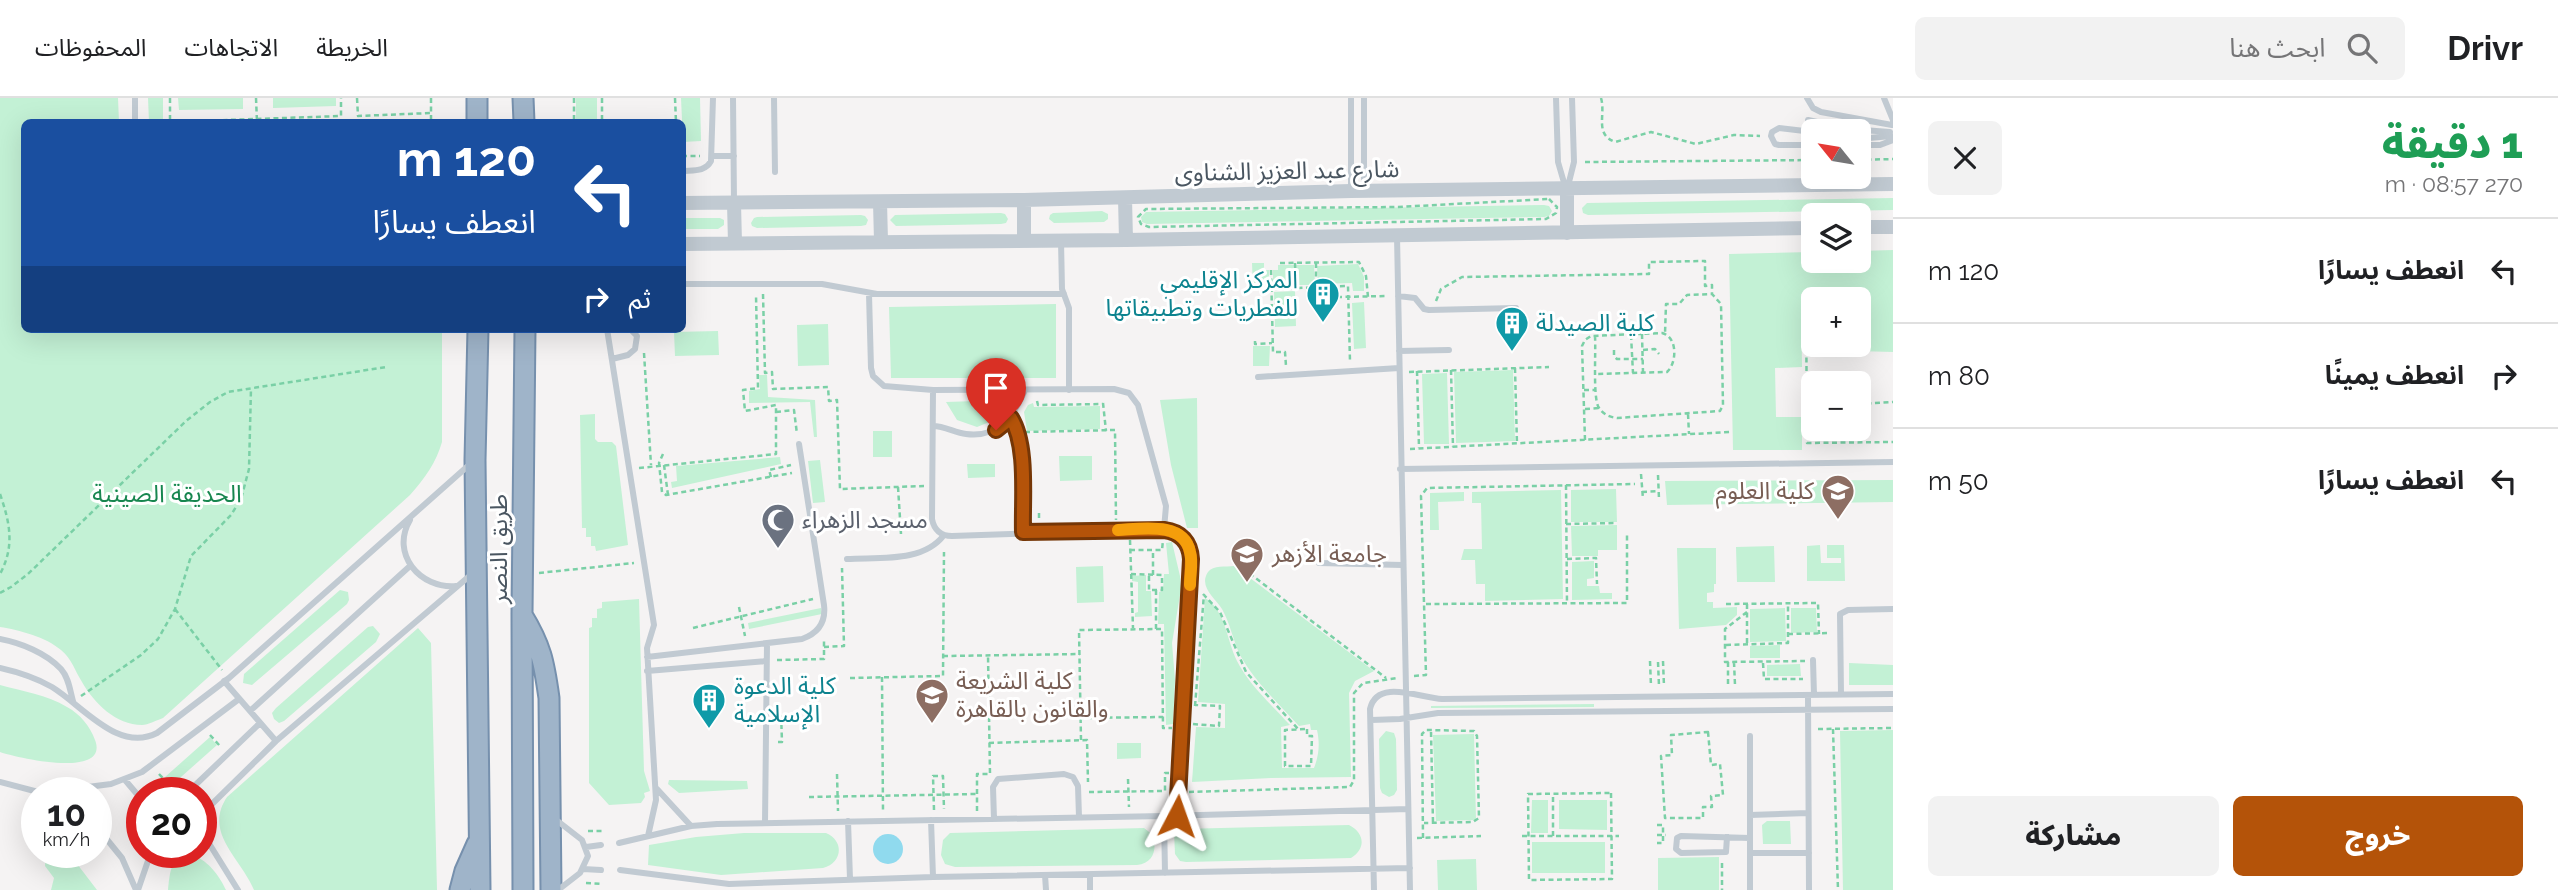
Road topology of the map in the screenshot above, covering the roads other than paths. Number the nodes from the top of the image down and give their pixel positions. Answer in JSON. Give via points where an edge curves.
{"nodes":[{"id":1,"x":135,"y":98,"type":"edge"},
{"id":2,"x":477,"y":98,"type":"edge"},
{"id":3,"x":523,"y":98,"type":"edge"},
{"id":4,"x":713,"y":98,"type":"edge"},
{"id":5,"x":733,"y":98,"type":"edge"},
{"id":6,"x":774,"y":98,"type":"edge"},
{"id":7,"x":1351,"y":98,"type":"edge"},
{"id":8,"x":1364,"y":98,"type":"edge"},
{"id":9,"x":1556,"y":98,"type":"edge"},
{"id":10,"x":1572,"y":98,"type":"edge"},
{"id":11,"x":1807,"y":98,"type":"edge"},
{"id":12,"x":1884,"y":98,"type":"edge"},
{"id":13,"x":135,"y":119,"type":"edge"},
{"id":14,"x":477,"y":119,"type":"edge"},
{"id":15,"x":524,"y":119,"type":"edge"},
{"id":16,"x":1557,"y":128,"type":"junction"},
{"id":17,"x":1573,"y":128,"type":"junction"},
{"id":18,"x":1787,"y":129,"type":"junction"},
{"id":19,"x":1871,"y":130,"type":"edge"},
{"id":20,"x":1801,"y":131,"type":"edge"},
{"id":21,"x":1892,"y":131,"type":"edge"},
{"id":22,"x":1871,"y":136,"type":"edge"},
{"id":23,"x":1787,"y":145,"type":"junction"},
{"id":24,"x":1801,"y":145,"type":"edge"},
{"id":25,"x":1871,"y":145,"type":"edge"},
{"id":26,"x":713,"y":156,"type":"junction"},
{"id":27,"x":734,"y":156,"type":"junction"},
{"id":28,"x":686,"y":170,"type":"edge"},
{"id":29,"x":775,"y":172,"type":"dead end"},
{"id":30,"x":1893,"y":184,"type":"edge"},
{"id":31,"x":1567,"y":190,"type":"junction"},
{"id":32,"x":1357,"y":191,"type":"junction"},
{"id":33,"x":1125,"y":198,"type":"junction"},
{"id":34,"x":1024,"y":200,"type":"junction"},
{"id":35,"x":880,"y":202,"type":"junction"},
{"id":36,"x":686,"y":203,"type":"edge"},
{"id":37,"x":734,"y":203,"type":"junction"},
{"id":38,"x":1871,"y":227,"type":"edge"},
{"id":39,"x":1893,"y":227,"type":"edge"},
{"id":40,"x":1801,"y":228,"type":"edge"},
{"id":41,"x":1567,"y":233,"type":"junction"},
{"id":42,"x":1396,"y":236,"type":"junction"},
{"id":43,"x":1126,"y":240,"type":"junction"},
{"id":44,"x":881,"y":241,"type":"junction"},
{"id":45,"x":1024,"y":241,"type":"junction"},
{"id":46,"x":1061,"y":241,"type":"junction"},
{"id":47,"x":735,"y":243,"type":"junction"},
{"id":48,"x":686,"y":244,"type":"edge"},
{"id":49,"x":686,"y":284,"type":"edge"},
{"id":50,"x":869,"y":294,"type":"junction"},
{"id":51,"x":1064,"y":294,"type":"junction"},
{"id":52,"x":1398,"y":296,"type":"junction"},
{"id":53,"x":1516,"y":308,"type":"dead end"},
{"id":54,"x":478,"y":333,"type":"edge"},
{"id":55,"x":525,"y":333,"type":"edge"},
{"id":56,"x":609,"y":333,"type":"edge"},
{"id":57,"x":634,"y":333,"type":"edge"},
{"id":58,"x":1449,"y":350,"type":"dead end"},
{"id":59,"x":1399,"y":351,"type":"junction"},
{"id":60,"x":612,"y":359,"type":"junction"},
{"id":61,"x":1399,"y":370,"type":"junction"},
{"id":62,"x":1258,"y":377,"type":"dead end"},
{"id":63,"x":933,"y":390,"type":"junction"},
{"id":64,"x":1025,"y":390,"type":"junction"},
{"id":65,"x":1069,"y":390,"type":"junction"},
{"id":66,"x":1011,"y":418,"type":"junction"},
{"id":67,"x":933,"y":426,"type":"junction"},
{"id":68,"x":799,"y":444,"type":"road end"},
{"id":69,"x":475,"y":460,"type":"junction"},
{"id":70,"x":1893,"y":462,"type":"edge"},
{"id":71,"x":1400,"y":468,"type":"junction"},
{"id":72,"x":413,"y":515,"type":"junction"},
{"id":73,"x":1164,"y":530,"type":"junction"},
{"id":74,"x":1023,"y":532,"type":"junction"},
{"id":75,"x":944,"y":535,"type":"junction"},
{"id":76,"x":847,"y":559,"type":"dead end"},
{"id":77,"x":1320,"y":563,"type":"dead end"},
{"id":78,"x":1402,"y":565,"type":"junction"},
{"id":79,"x":411,"y":566,"type":"junction"},
{"id":80,"x":476,"y":572,"type":"junction"},
{"id":81,"x":456,"y":586,"type":"junction"},
{"id":82,"x":1893,"y":609,"type":"edge"},
{"id":83,"x":522,"y":614,"type":"junction"},
{"id":84,"x":0,"y":639,"type":"edge"},
{"id":85,"x":766,"y":644,"type":"junction"},
{"id":86,"x":647,"y":657,"type":"junction"},
{"id":87,"x":1813,"y":660,"type":"dead end"},
{"id":88,"x":766,"y":661,"type":"junction"},
{"id":89,"x":0,"y":668,"type":"edge"},
{"id":90,"x":647,"y":671,"type":"junction"},
{"id":91,"x":227,"y":679,"type":"junction"},
{"id":92,"x":1405,"y":694,"type":"junction"},
{"id":93,"x":1841,"y":694,"type":"junction"},
{"id":94,"x":1893,"y":694,"type":"edge"},
{"id":95,"x":1811,"y":695,"type":"junction"},
{"id":96,"x":1665,"y":696,"type":"junction"},
{"id":97,"x":1613,"y":697,"type":"junction"},
{"id":98,"x":239,"y":699,"type":"junction"},
{"id":99,"x":72,"y":701,"type":"junction"},
{"id":100,"x":1893,"y":709,"type":"edge"},
{"id":101,"x":1808,"y":710,"type":"junction"},
{"id":102,"x":250,"y":711,"type":"junction"},
{"id":103,"x":1614,"y":711,"type":"junction"},
{"id":104,"x":1665,"y":711,"type":"junction"},
{"id":105,"x":1406,"y":718,"type":"junction"},
{"id":106,"x":1371,"y":720,"type":"junction"},
{"id":107,"x":260,"y":723,"type":"junction"},
{"id":108,"x":1750,"y":736,"type":"dead end"},
{"id":109,"x":276,"y":741,"type":"junction"},
{"id":110,"x":203,"y":777,"type":"edge"},
{"id":111,"x":125,"y":780,"type":"joint"},
{"id":112,"x":0,"y":782,"type":"edge"},
{"id":113,"x":112,"y":783,"type":"edge"},
{"id":114,"x":656,"y":787,"type":"junction"},
{"id":115,"x":21,"y":788,"type":"edge"},
{"id":116,"x":1408,"y":809,"type":"junction"},
{"id":117,"x":1373,"y":810,"type":"junction"},
{"id":118,"x":549,"y":812,"type":"junction"},
{"id":119,"x":1808,"y":813,"type":"junction"},
{"id":120,"x":1750,"y":815,"type":"junction"},
{"id":121,"x":1164,"y":816,"type":"junction"},
{"id":122,"x":1177,"y":816,"type":"junction"},
{"id":123,"x":1080,"y":817,"type":"junction"},
{"id":124,"x":994,"y":819,"type":"junction"},
{"id":125,"x":933,"y":820,"type":"junction"},
{"id":126,"x":848,"y":821,"type":"junction"},
{"id":127,"x":765,"y":823,"type":"junction"},
{"id":128,"x":691,"y":826,"type":"junction"},
{"id":129,"x":648,"y":836,"type":"junction"},
{"id":130,"x":1727,"y":837,"type":"junction"},
{"id":131,"x":1750,"y":838,"type":"junction"},
{"id":132,"x":479,"y":840,"type":"junction"},
{"id":133,"x":619,"y":843,"type":"dead end"},
{"id":134,"x":601,"y":845,"type":"dead end"},
{"id":135,"x":112,"y":846,"type":"edge"},
{"id":136,"x":586,"y":847,"type":"junction"},
{"id":137,"x":1750,"y":853,"type":"junction"},
{"id":138,"x":1809,"y":853,"type":"junction"},
{"id":139,"x":145,"y":868,"type":"edge"},
{"id":140,"x":1410,"y":868,"type":"junction"},
{"id":141,"x":583,"y":869,"type":"junction"},
{"id":142,"x":1374,"y":869,"type":"junction"},
{"id":143,"x":601,"y":870,"type":"dead end"},
{"id":144,"x":620,"y":870,"type":"dead end"},
{"id":145,"x":1165,"y":873,"type":"junction"},
{"id":146,"x":1045,"y":875,"type":"junction"},
{"id":147,"x":1090,"y":875,"type":"junction"},
{"id":148,"x":933,"y":877,"type":"junction"},
{"id":149,"x":850,"y":879,"type":"junction"},
{"id":150,"x":773,"y":886,"type":"edge"},
{"id":151,"x":137,"y":890,"type":"edge"},
{"id":152,"x":238,"y":890,"type":"edge"},
{"id":153,"x":460,"y":890,"type":"edge"},
{"id":154,"x":480,"y":890,"type":"edge"},
{"id":155,"x":523,"y":890,"type":"edge"},
{"id":156,"x":551,"y":890,"type":"edge"},
{"id":157,"x":558,"y":890,"type":"edge"},
{"id":158,"x":1046,"y":890,"type":"edge"},
{"id":159,"x":1090,"y":890,"type":"edge"},
{"id":160,"x":1374,"y":890,"type":"edge"},
{"id":161,"x":1410,"y":890,"type":"edge"},
{"id":162,"x":1750,"y":890,"type":"edge"},
{"id":163,"x":1809,"y":890,"type":"edge"}],
"edges":[{"from":1,"to":13,"type":"lane"},
{"from":2,"to":14,"type":"highway"},
{"from":3,"to":15,"type":"highway"},
{"from":4,"to":26,"type":"lane"},
{"from":5,"to":27,"type":"lane"},
{"from":6,"to":29,"type":"lane"},
{"from":7,"to":32,"type":"lane"},
{"from":8,"to":32,"type":"lane"},
{"from":9,"to":16,"type":"lane"},
{"from":10,"to":17,"type":"lane"},
{"from":11,"to":21,"type":"lane","via":[[1821,112]]},
{"from":12,"to":21,"type":"lane"},
{"from":16,"to":17,"type":"lane"},
{"from":16,"to":31,"type":"lane"},
{"from":17,"to":31,"type":"lane","via":[[1574,162]]},
{"from":18,"to":20,"type":"lane"},
{"from":18,"to":23,"type":"lane"},
{"from":18,"to":23,"type":"lane","via":[[1775,129],[1770,136],[1775,144]]},
{"from":19,"to":21,"type":"lane"},
{"from":21,"to":22,"type":"lane"},
{"from":21,"to":25,"type":"lane","via":[[1880,145]]},
{"from":23,"to":24,"type":"lane"},
{"from":26,"to":27,"type":"lane"},
{"from":26,"to":28,"type":"lane","via":[[705,168]]},
{"from":27,"to":37,"type":"lane"},
{"from":30,"to":31,"type":"street","name":"شارع عبد العزيز الشناوى"},
{"from":31,"to":32,"type":"street","name":"شارع عبد العزيز الشناوى"},
{"from":31,"to":41,"type":"street"},
{"from":32,"to":33,"type":"street","name":"شارع عبد العزيز الشناوى"},
{"from":33,"to":34,"type":"street","name":"شارع عبد العزيز الشناوى"},
{"from":33,"to":43,"type":"street"},
{"from":34,"to":35,"type":"street","name":"شارع عبد العزيز الشناوى"},
{"from":34,"to":45,"type":"street"},
{"from":35,"to":37,"type":"street","name":"شارع عبد العزيز الشناوى"},
{"from":35,"to":44,"type":"street"},
{"from":36,"to":37,"type":"street","name":"شارع عبد العزيز الشناوى"},
{"from":37,"to":47,"type":"street"},
{"from":38,"to":39,"type":"street"},
{"from":40,"to":41,"type":"street"},
{"from":41,"to":42,"type":"street"},
{"from":42,"to":43,"type":"street"},
{"from":42,"to":52,"type":"lane"},
{"from":43,"to":46,"type":"street"},
{"from":44,"to":45,"type":"street"},
{"from":44,"to":47,"type":"street"},
{"from":45,"to":46,"type":"street"},
{"from":46,"to":51,"type":"lane"},
{"from":47,"to":48,"type":"street"},
{"from":49,"to":50,"type":"lane","via":[[822,284]]},
{"from":50,"to":51,"type":"lane"},
{"from":50,"to":63,"type":"lane","via":[[873,376],[884,386]]},
{"from":51,"to":65,"type":"lane","via":[[1069,308]]},
{"from":52,"to":53,"type":"lane","via":[[1415,298],[1424,309]]},
{"from":52,"to":59,"type":"lane"},
{"from":54,"to":69,"type":"highway","name":"طريق النصر"},
{"from":55,"to":83,"type":"highway","name":"طريق النصر"},
{"from":56,"to":60,"type":"lane"},
{"from":57,"to":60,"type":"lane","via":[[635,349]]},
{"from":58,"to":59,"type":"lane"},
{"from":59,"to":61,"type":"lane"},
{"from":60,"to":86,"type":"lane","via":[[654,625]]},
{"from":61,"to":62,"type":"lane"},
{"from":61,"to":71,"type":"lane"},
{"from":63,"to":64,"type":"lane"},
{"from":63,"to":67,"type":"lane"},
{"from":64,"to":65,"type":"lane"},
{"from":64,"to":66,"type":"lane"},
{"from":65,"to":73,"type":"lane","via":[[1124,391],[1133,397],[1166,506]]},
{"from":66,"to":67,"type":"lane","via":[[983,434]]},
{"from":66,"to":74,"type":"lane","via":[[1021,456]]},
{"from":67,"to":75,"type":"lane","via":[[933,523]]},
{"from":68,"to":85,"type":"lane","via":[[825,616],[812,635]]},
{"from":69,"to":72,"type":"lane"},
{"from":69,"to":80,"type":"highway","name":"طريق النصر"},
{"from":70,"to":71,"type":"lane"},
{"from":71,"to":78,"type":"lane"},
{"from":72,"to":79,"type":"lane","via":[[404,546]]},
{"from":72,"to":91,"type":"lane"},
{"from":73,"to":74,"type":"lane"},
{"from":73,"to":122,"type":"lane","via":[[1177,533],[1189,546],[1191,559]]},
{"from":74,"to":75,"type":"lane"},
{"from":75,"to":76,"type":"lane","via":[[918,554]]},
{"from":77,"to":78,"type":"lane"},
{"from":78,"to":92,"type":"lane"},
{"from":79,"to":81,"type":"lane","via":[[435,585]]},
{"from":79,"to":102,"type":"lane"},
{"from":80,"to":81,"type":"lane"},
{"from":80,"to":132,"type":"highway","name":"طريق النصر"},
{"from":81,"to":109,"type":"lane"},
{"from":82,"to":93,"type":"lane","via":[[1845,610],[1839,617]]},
{"from":83,"to":118,"type":"highway","name":"طريق النصر","via":[[538,640],[549,698]]},
{"from":83,"to":155,"type":"highway"},
{"from":84,"to":99,"type":"lane","via":[[32,649],[62,670]]},
{"from":85,"to":86,"type":"lane"},
{"from":85,"to":88,"type":"lane"},
{"from":86,"to":90,"type":"lane"},
{"from":87,"to":95,"type":"lane"},
{"from":88,"to":90,"type":"lane"},
{"from":88,"to":127,"type":"lane"},
{"from":89,"to":99,"type":"lane","via":[[27,675]]},
{"from":90,"to":114,"type":"lane"},
{"from":91,"to":98,"type":"lane"},
{"from":91,"to":99,"type":"lane","via":[[146,738],[133,739],[107,728]]},
{"from":92,"to":97,"type":"lane","via":[[1442,699]]},
{"from":92,"to":105,"type":"lane"},
{"from":92,"to":106,"type":"lane","via":[[1378,695],[1371,704]]},
{"from":93,"to":94,"type":"lane"},
{"from":93,"to":95,"type":"lane"},
{"from":95,"to":96,"type":"lane"},
{"from":95,"to":101,"type":"lane"},
{"from":96,"to":97,"type":"lane"},
{"from":96,"to":104,"type":"lane"},
{"from":97,"to":103,"type":"lane"},
{"from":98,"to":102,"type":"lane"},
{"from":98,"to":111,"type":"lane","via":[[152,766]]},
{"from":100,"to":101,"type":"lane"},
{"from":101,"to":104,"type":"lane"},
{"from":101,"to":119,"type":"lane"},
{"from":102,"to":107,"type":"lane"},
{"from":103,"to":104,"type":"lane"},
{"from":103,"to":105,"type":"lane","via":[[1438,713]]},
{"from":105,"to":106,"type":"lane"},
{"from":105,"to":116,"type":"lane"},
{"from":106,"to":117,"type":"lane"},
{"from":107,"to":109,"type":"lane"},
{"from":107,"to":110,"type":"lane"},
{"from":108,"to":120,"type":"lane"},
{"from":109,"to":152,"type":"lane","via":[[221,792],[205,820],[210,845]]},
{"from":111,"to":113,"type":"lane"},
{"from":112,"to":115,"type":"lane"},
{"from":114,"to":128,"type":"lane"},
{"from":114,"to":129,"type":"lane"},
{"from":116,"to":117,"type":"lane"},
{"from":116,"to":140,"type":"lane"},
{"from":117,"to":122,"type":"lane"},
{"from":117,"to":142,"type":"lane"},
{"from":118,"to":136,"type":"lane"},
{"from":118,"to":156,"type":"highway","name":"طريق النصر"},
{"from":119,"to":120,"type":"lane"},
{"from":119,"to":138,"type":"lane"},
{"from":120,"to":131,"type":"lane"},
{"from":121,"to":122,"type":"lane"},
{"from":121,"to":123,"type":"lane"},
{"from":121,"to":145,"type":"lane"},
{"from":123,"to":124,"type":"lane"},
{"from":123,"to":124,"type":"lane","via":[[1076,779],[1067,774],[1001,777],[993,787]]},
{"from":124,"to":125,"type":"lane"},
{"from":125,"to":126,"type":"lane"},
{"from":125,"to":148,"type":"lane"},
{"from":126,"to":127,"type":"lane"},
{"from":126,"to":149,"type":"lane"},
{"from":127,"to":128,"type":"lane"},
{"from":128,"to":129,"type":"lane"},
{"from":129,"to":133,"type":"lane"},
{"from":130,"to":130,"type":"lane","via":[[1681,836],[1676,849],[1727,852]]},
{"from":130,"to":131,"type":"lane"},
{"from":131,"to":137,"type":"lane"},
{"from":132,"to":153,"type":"highway"},
{"from":132,"to":154,"type":"highway","name":"طريق النصر"},
{"from":134,"to":136,"type":"lane"},
{"from":135,"to":151,"type":"lane"},
{"from":136,"to":141,"type":"lane"},
{"from":137,"to":138,"type":"lane"},
{"from":137,"to":162,"type":"lane"},
{"from":138,"to":163,"type":"lane"},
{"from":139,"to":151,"type":"lane"},
{"from":140,"to":142,"type":"lane"},
{"from":140,"to":161,"type":"lane"},
{"from":141,"to":143,"type":"lane"},
{"from":141,"to":157,"type":"lane"},
{"from":142,"to":145,"type":"lane"},
{"from":142,"to":160,"type":"lane"},
{"from":144,"to":150,"type":"lane"},
{"from":145,"to":147,"type":"lane"},
{"from":146,"to":147,"type":"lane"},
{"from":146,"to":148,"type":"lane"},
{"from":146,"to":158,"type":"lane"},
{"from":147,"to":159,"type":"lane"},
{"from":148,"to":149,"type":"lane"},
{"from":149,"to":150,"type":"lane"}]}
